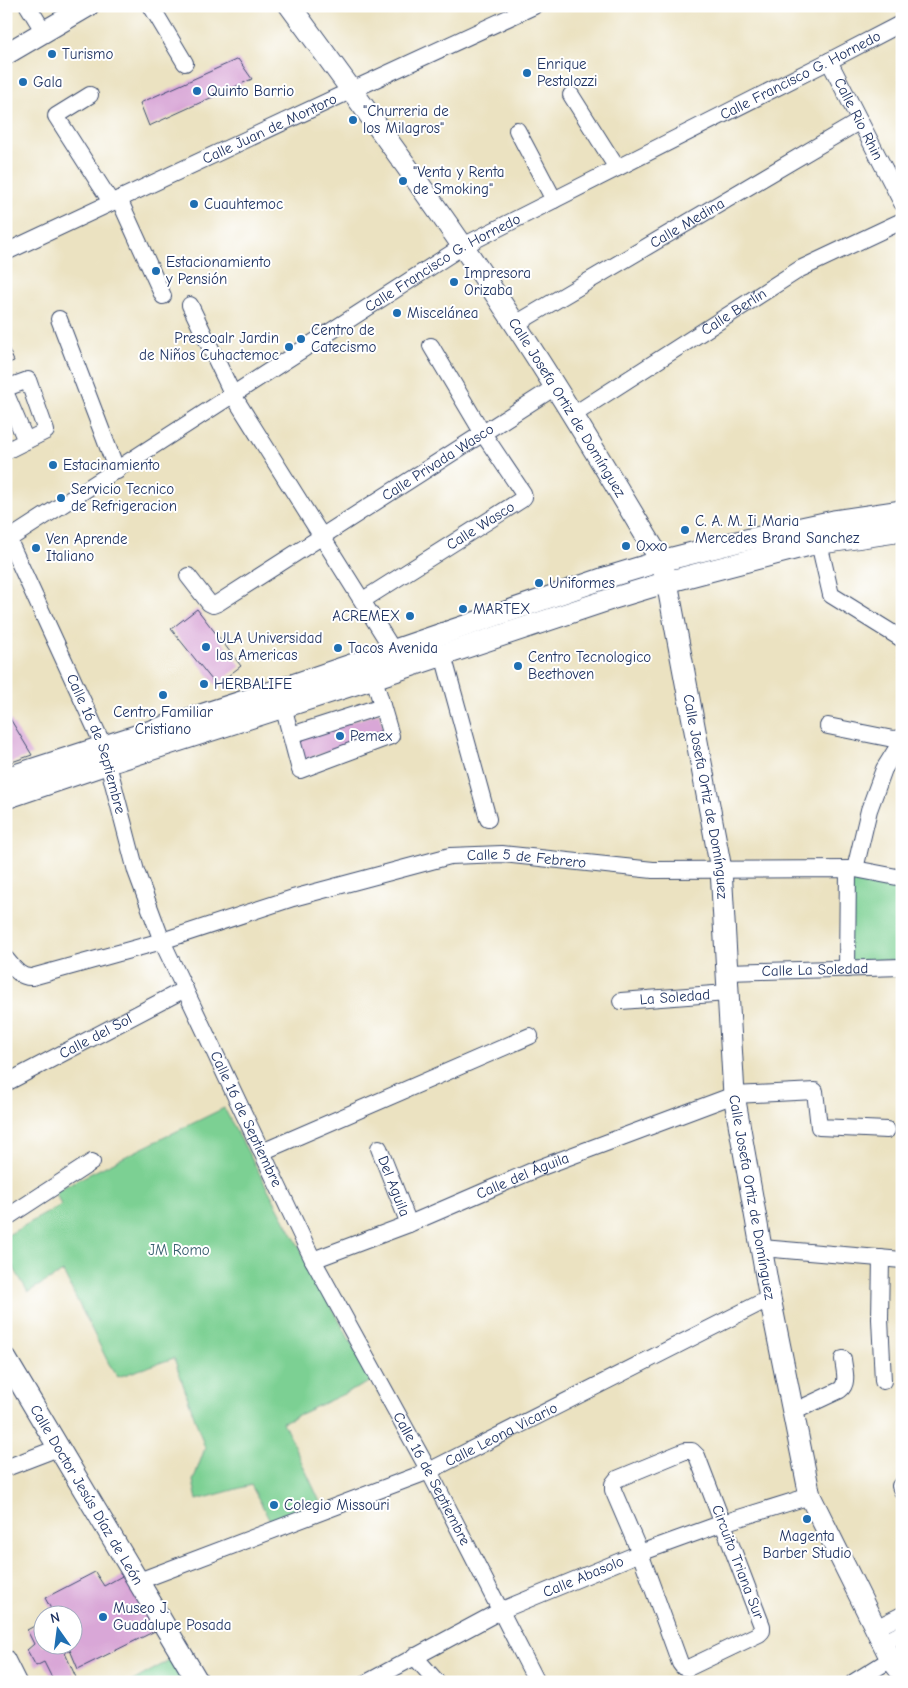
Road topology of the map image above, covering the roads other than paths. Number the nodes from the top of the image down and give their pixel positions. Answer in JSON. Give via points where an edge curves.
{"nodes":[{"id":1,"x":28,"y":6,"type":"edge"},
{"id":2,"x":88,"y":6,"type":"edge"},
{"id":3,"x":150,"y":6,"type":"edge"},
{"id":4,"x":290,"y":6,"type":"edge"},
{"id":5,"x":534,"y":6,"type":"edge"},
{"id":6,"x":902,"y":23,"type":"edge"},
{"id":7,"x":44,"y":32,"type":"junction"},
{"id":8,"x":6,"y":54,"type":"edge"},
{"id":9,"x":829,"y":62,"type":"junction"},
{"id":10,"x":185,"y":63,"type":"dead end"},
{"id":11,"x":352,"y":90,"type":"junction"},
{"id":12,"x":90,"y":95,"type":"dead end"},
{"id":13,"x":570,"y":96,"type":"dead end"},
{"id":14,"x":595,"y":119,"type":"dead end"},
{"id":15,"x":860,"y":121,"type":"junction"},
{"id":16,"x":517,"y":130,"type":"dead end"},
{"id":17,"x":619,"y":166,"type":"junction"},
{"id":18,"x":554,"y":200,"type":"junction"},
{"id":19,"x":115,"y":201,"type":"junction"},
{"id":20,"x":902,"y":203,"type":"edge"},
{"id":21,"x":902,"y":221,"type":"edge"},
{"id":22,"x":463,"y":246,"type":"junction"},
{"id":23,"x":6,"y":252,"type":"edge"},
{"id":24,"x":163,"y":296,"type":"dead end"},
{"id":25,"x":190,"y":305,"type":"dead end"},
{"id":26,"x":59,"y":319,"type":"dead end"},
{"id":27,"x":514,"y":324,"type":"junction"},
{"id":28,"x":431,"y":346,"type":"dead end"},
{"id":29,"x":555,"y":386,"type":"junction"},
{"id":30,"x":6,"y":388,"type":"edge"},
{"id":31,"x":6,"y":394,"type":"edge"},
{"id":32,"x":233,"y":394,"type":"junction"},
{"id":33,"x":573,"y":415,"type":"junction"},
{"id":34,"x":482,"y":432,"type":"junction"},
{"id":35,"x":26,"y":441,"type":"junction"},
{"id":36,"x":6,"y":451,"type":"edge"},
{"id":37,"x":117,"y":471,"type":"junction"},
{"id":38,"x":902,"y":511,"type":"edge"},
{"id":39,"x":902,"y":532,"type":"edge"},
{"id":40,"x":322,"y":537,"type":"junction"},
{"id":41,"x":7,"y":538,"type":"edge"},
{"id":42,"x":819,"y":544,"type":"junction"},
{"id":43,"x":661,"y":561,"type":"junction"},
{"id":44,"x":188,"y":576,"type":"dead end"},
{"id":45,"x":667,"y":582,"type":"junction"},
{"id":46,"x":363,"y":600,"type":"junction"},
{"id":47,"x":902,"y":639,"type":"edge"},
{"id":48,"x":393,"y":650,"type":"junction"},
{"id":49,"x":443,"y":655,"type":"junction"},
{"id":50,"x":374,"y":678,"type":"junction"},
{"id":51,"x":282,"y":706,"type":"junction"},
{"id":52,"x":382,"y":706,"type":"junction"},
{"id":53,"x":828,"y":726,"type":"dead end"},
{"id":54,"x":291,"y":736,"type":"junction"},
{"id":55,"x":902,"y":739,"type":"edge"},
{"id":56,"x":106,"y":754,"type":"junction"},
{"id":57,"x":6,"y":778,"type":"edge"},
{"id":58,"x":6,"y":798,"type":"edge"},
{"id":59,"x":488,"y":820,"type":"dead end"},
{"id":60,"x":721,"y":869,"type":"junction"},
{"id":61,"x":852,"y":869,"type":"junction"},
{"id":62,"x":902,"y":878,"type":"edge"},
{"id":63,"x":162,"y":941,"type":"junction"},
{"id":64,"x":6,"y":959,"type":"edge"},
{"id":65,"x":902,"y":967,"type":"edge"},
{"id":66,"x":848,"y":969,"type":"junction"},
{"id":67,"x":727,"y":982,"type":"junction"},
{"id":68,"x":185,"y":988,"type":"junction"},
{"id":69,"x":621,"y":1001,"type":"dead end"},
{"id":70,"x":530,"y":1036,"type":"dead end"},
{"id":71,"x":6,"y":1083,"type":"edge"},
{"id":72,"x":734,"y":1095,"type":"junction"},
{"id":73,"x":887,"y":1130,"type":"dead end"},
{"id":74,"x":379,"y":1148,"type":"dead end"},
{"id":75,"x":262,"y":1152,"type":"junction"},
{"id":76,"x":92,"y":1162,"type":"dead end"},
{"id":77,"x":6,"y":1218,"type":"edge"},
{"id":78,"x":409,"y":1224,"type":"junction"},
{"id":79,"x":762,"y":1248,"type":"junction"},
{"id":80,"x":881,"y":1258,"type":"junction"},
{"id":81,"x":313,"y":1260,"type":"junction"},
{"id":82,"x":902,"y":1260,"type":"edge"},
{"id":83,"x":770,"y":1298,"type":"junction"},
{"id":84,"x":6,"y":1359,"type":"edge"},
{"id":85,"x":843,"y":1359,"type":"dead end"},
{"id":86,"x":883,"y":1381,"type":"dead end"},
{"id":87,"x":794,"y":1412,"type":"junction"},
{"id":88,"x":58,"y":1448,"type":"junction"},
{"id":89,"x":6,"y":1468,"type":"edge"},
{"id":90,"x":429,"y":1471,"type":"junction"},
{"id":91,"x":902,"y":1485,"type":"edge"},
{"id":92,"x":902,"y":1491,"type":"edge"},
{"id":93,"x":810,"y":1496,"type":"junction"},
{"id":94,"x":723,"y":1523,"type":"junction"},
{"id":95,"x":640,"y":1553,"type":"junction"},
{"id":96,"x":139,"y":1581,"type":"junction"},
{"id":97,"x":502,"y":1610,"type":"junction"},
{"id":98,"x":902,"y":1615,"type":"edge"},
{"id":99,"x":891,"y":1647,"type":"edge"},
{"id":100,"x":414,"y":1656,"type":"junction"},
{"id":101,"x":6,"y":1658,"type":"edge"},
{"id":102,"x":18,"y":1682,"type":"edge"},
{"id":103,"x":198,"y":1682,"type":"edge"},
{"id":104,"x":368,"y":1682,"type":"edge"},
{"id":105,"x":437,"y":1682,"type":"edge"},
{"id":106,"x":537,"y":1682,"type":"edge"},
{"id":107,"x":854,"y":1682,"type":"edge"}],
"edges":[{"from":1,"to":7,"type":"street"},
{"from":2,"to":7,"type":"main road"},
{"from":3,"to":10,"type":"street"},
{"from":4,"to":11,"type":"main road","name":"Calle Josefa Ortiz de Domínguez"},
{"from":5,"to":11,"type":"street","name":"Calle Juan de Montoro"},
{"from":6,"to":9,"type":"street","name":"Calle Francisco G. Hornedo"},
{"from":7,"to":8,"type":"main road"},
{"from":9,"to":15,"type":"street","name":"Calle Rio Rhin"},
{"from":9,"to":17,"type":"street","name":"Calle Francisco G. Hornedo"},
{"from":11,"to":19,"type":"street","name":"Calle Juan de Montoro"},
{"from":11,"to":22,"type":"main road","name":"Calle Josefa Ortiz de Domínguez"},
{"from":12,"to":19,"type":"street","via":[[56,116]]},
{"from":13,"to":17,"type":"street"},
{"from":14,"to":17,"type":"street"},
{"from":15,"to":20,"type":"street","name":"Calle Rio Rhin"},
{"from":15,"to":27,"type":"street","name":"Calle Medina"},
{"from":16,"to":18,"type":"street"},
{"from":17,"to":18,"type":"street","name":"Calle Francisco G. Hornedo"},
{"from":18,"to":22,"type":"street","name":"Calle Francisco G. Hornedo"},
{"from":19,"to":23,"type":"street","name":"Calle Juan de Montoro"},
{"from":19,"to":24,"type":"street"},
{"from":21,"to":33,"type":"street","name":"Calle Berlín","via":[[800,269]]},
{"from":22,"to":27,"type":"main road","name":"Calle Josefa Ortiz de Domínguez"},
{"from":22,"to":32,"type":"street","name":"Calle Francisco G. Hornedo"},
{"from":25,"to":32,"type":"street"},
{"from":26,"to":37,"type":"street"},
{"from":27,"to":29,"type":"main road","name":"Calle Josefa Ortiz de Domínguez"},
{"from":28,"to":34,"type":"street","name":"Calle Wasco"},
{"from":29,"to":33,"type":"main road","name":"Calle Josefa Ortiz de Domínguez"},
{"from":29,"to":34,"type":"street","name":"Calle Privada Wasco"},
{"from":30,"to":35,"type":"street","via":[[28,380],[46,431]]},
{"from":31,"to":35,"type":"street"},
{"from":32,"to":37,"type":"street","name":"Calle Francisco G. Hornedo"},
{"from":32,"to":40,"type":"street"},
{"from":33,"to":43,"type":"main road","name":"Calle Josefa Ortiz de Domínguez"},
{"from":34,"to":40,"type":"street","name":"Calle Privada Wasco"},
{"from":34,"to":46,"type":"street","name":"Calle Wasco","via":[[523,493],[522,500]]},
{"from":35,"to":36,"type":"street"},
{"from":37,"to":41,"type":"street","name":"Calle Francisco G. Hornedo"},
{"from":38,"to":43,"type":"main road","via":[[834,521]]},
{"from":39,"to":42,"type":"main road"},
{"from":40,"to":44,"type":"street","via":[[213,605]]},
{"from":40,"to":46,"type":"street"},
{"from":41,"to":56,"type":"street","name":"Calle 16 de Septiembre"},
{"from":42,"to":45,"type":"main road"},
{"from":42,"to":47,"type":"street","via":[[831,595]]},
{"from":43,"to":45,"type":"main road","name":"Calle Josefa Ortiz de Domínguez"},
{"from":43,"to":48,"type":"main road"},
{"from":45,"to":49,"type":"main road"},
{"from":45,"to":60,"type":"main road","name":"Calle Josefa Ortiz de Domínguez"},
{"from":46,"to":48,"type":"street"},
{"from":48,"to":56,"type":"main road"},
{"from":49,"to":50,"type":"main road"},
{"from":49,"to":59,"type":"street"},
{"from":50,"to":51,"type":"main road"},
{"from":50,"to":52,"type":"street"},
{"from":51,"to":54,"type":"street"},
{"from":51,"to":56,"type":"main road"},
{"from":52,"to":54,"type":"street"},
{"from":52,"to":54,"type":"street","via":[[391,736],[300,770]]},
{"from":53,"to":55,"type":"street"},
{"from":55,"to":61,"type":"street","via":[[884,769]]},
{"from":56,"to":57,"type":"main road"},
{"from":56,"to":58,"type":"main road"},
{"from":56,"to":63,"type":"street","name":"Calle 16 de Septiembre","via":[[136,871]]},
{"from":60,"to":61,"type":"street","name":"Calle 5 de Febrero"},
{"from":60,"to":63,"type":"street","name":"Calle 5 de Febrero","via":[[653,870],[502,854],[450,856],[293,898]]},
{"from":60,"to":67,"type":"main road","name":"Calle Josefa Ortiz de Domínguez"},
{"from":61,"to":62,"type":"street","name":"Calle 5 de Febrero"},
{"from":61,"to":66,"type":"street"},
{"from":63,"to":64,"type":"street","name":"Calle 5 de Febrero","via":[[26,978]]},
{"from":63,"to":68,"type":"street","name":"Calle 16 de Septiembre"},
{"from":65,"to":66,"type":"street","name":"Calle La Soledad"},
{"from":66,"to":67,"type":"street","name":"Calle La Soledad"},
{"from":67,"to":69,"type":"street","name":"La Soledad"},
{"from":67,"to":72,"type":"main road","name":"Calle Josefa Ortiz de Domínguez"},
{"from":68,"to":71,"type":"street","name":"Calle del Sol"},
{"from":68,"to":75,"type":"street","name":"Calle 16 de Septiembre"},
{"from":70,"to":75,"type":"street"},
{"from":72,"to":73,"type":"street","via":[[815,1091],[819,1127]]},
{"from":72,"to":78,"type":"street","name":"Calle del Águila","via":[[539,1168]]},
{"from":72,"to":79,"type":"main road","name":"Calle Josefa Ortiz de Domínguez"},
{"from":74,"to":78,"type":"street","name":"Del Aguila"},
{"from":75,"to":81,"type":"street","name":"Calle 16 de Septiembre"},
{"from":76,"to":77,"type":"street"},
{"from":78,"to":81,"type":"street","name":"Calle del Águila"},
{"from":79,"to":80,"type":"street"},
{"from":79,"to":83,"type":"main road","name":"Calle Josefa Ortiz de Domínguez"},
{"from":80,"to":82,"type":"street"},
{"from":80,"to":86,"type":"street"},
{"from":81,"to":90,"type":"street","name":"Calle 16 de Septiembre"},
{"from":83,"to":87,"type":"main road","name":"Calle Josefa Ortiz de Domínguez"},
{"from":83,"to":90,"type":"street","name":"Calle Leona Vicario"},
{"from":84,"to":88,"type":"main road","name":"Calle Doctor Jesús Díaz de León"},
{"from":85,"to":87,"type":"street","via":[[844,1386]]},
{"from":87,"to":93,"type":"main road","name":"Calle Josefa Ortiz de Domínguez"},
{"from":88,"to":89,"type":"street"},
{"from":88,"to":96,"type":"main road","name":"Calle Doctor Jesús Díaz de León"},
{"from":90,"to":96,"type":"street","name":"Calle Leona Vicario"},
{"from":90,"to":97,"type":"street","name":"Calle 16 de Septiembre"},
{"from":91,"to":92,"type":"street"},
{"from":93,"to":94,"type":"street","name":"Calle Abasolo"},
{"from":93,"to":99,"type":"main road","name":"Calle Josefa Ortiz de Domínguez"},
{"from":94,"to":95,"type":"street","name":"Calle Abasolo"},
{"from":94,"to":95,"type":"street","name":"Circuito Triana Sur","via":[[697,1456],[692,1451],[685,1451],[617,1479],[613,1484]]},
{"from":94,"to":95,"type":"street","name":"Circuito Triana Sur","via":[[762,1631],[688,1668],[680,1662]]},
{"from":95,"to":97,"type":"street","name":"Calle Abasolo"},
{"from":96,"to":103,"type":"main road","name":"Calle Doctor Jesús Díaz de León"},
{"from":97,"to":100,"type":"street","name":"Calle Abasolo"},
{"from":97,"to":106,"type":"street","name":"Calle 16 de Septiembre"},
{"from":98,"to":99,"type":"street"},
{"from":99,"to":107,"type":"street"},
{"from":100,"to":104,"type":"street","name":"Calle Abasolo"},
{"from":100,"to":105,"type":"street"},
{"from":101,"to":102,"type":"street"}]}
